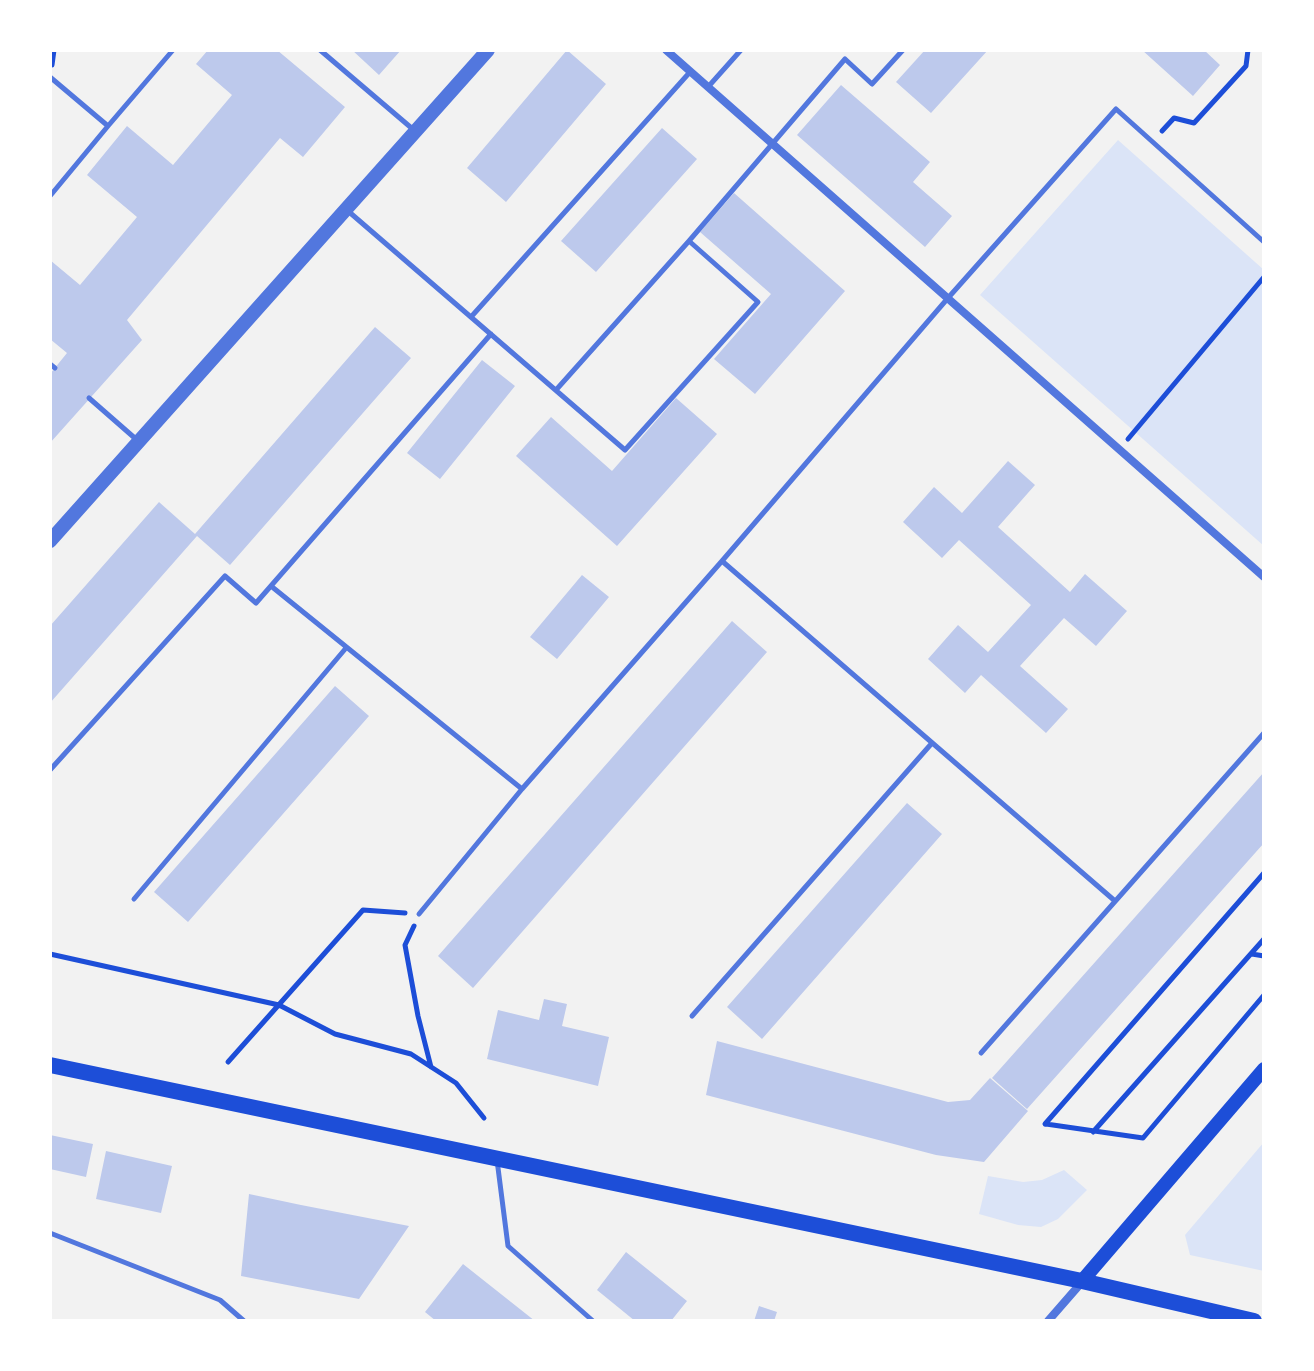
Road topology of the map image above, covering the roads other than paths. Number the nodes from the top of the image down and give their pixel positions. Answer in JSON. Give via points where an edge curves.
{"nodes":[{"id":1,"x":173,"y":50,"type":"edge"},
{"id":2,"x":320,"y":50,"type":"edge"},
{"id":3,"x":488,"y":50,"type":"edge"},
{"id":4,"x":666,"y":50,"type":"edge"},
{"id":5,"x":741,"y":50,"type":"edge"},
{"id":6,"x":903,"y":50,"type":"edge"},
{"id":7,"x":690,"y":72,"type":"junction"},
{"id":8,"x":50,"y":77,"type":"edge"},
{"id":9,"x":708,"y":87,"type":"junction"},
{"id":10,"x":108,"y":126,"type":"junction"},
{"id":11,"x":416,"y":132,"type":"junction"},
{"id":12,"x":773,"y":145,"type":"junction"},
{"id":13,"x":50,"y":196,"type":"edge"},
{"id":14,"x":347,"y":210,"type":"junction"},
{"id":15,"x":689,"y":241,"type":"junction"},
{"id":16,"x":1264,"y":242,"type":"edge"},
{"id":17,"x":948,"y":298,"type":"junction"},
{"id":18,"x":471,"y":317,"type":"junction"},
{"id":19,"x":491,"y":334,"type":"junction"},
{"id":20,"x":556,"y":390,"type":"junction"},
{"id":21,"x":89,"y":398,"type":"dead end"},
{"id":22,"x":139,"y":442,"type":"junction"},
{"id":23,"x":50,"y":541,"type":"edge"},
{"id":24,"x":722,"y":561,"type":"junction"},
{"id":25,"x":1264,"y":577,"type":"edge"},
{"id":26,"x":271,"y":586,"type":"junction"},
{"id":27,"x":346,"y":648,"type":"junction"},
{"id":28,"x":1264,"y":733,"type":"edge"},
{"id":29,"x":932,"y":743,"type":"junction"},
{"id":30,"x":50,"y":770,"type":"edge"},
{"id":31,"x":522,"y":789,"type":"junction"},
{"id":32,"x":134,"y":899,"type":"dead end"},
{"id":33,"x":1115,"y":901,"type":"junction"},
{"id":34,"x":419,"y":914,"type":"road end"},
{"id":35,"x":692,"y":1016,"type":"dead end"},
{"id":36,"x":981,"y":1053,"type":"dead end"},
{"id":37,"x":50,"y":1065,"type":"edge"},
{"id":38,"x":1264,"y":1069,"type":"edge"},
{"id":39,"x":497,"y":1159,"type":"junction"},
{"id":40,"x":50,"y":1233,"type":"edge"},
{"id":41,"x":1082,"y":1281,"type":"junction"},
{"id":42,"x":244,"y":1321,"type":"edge"},
{"id":43,"x":593,"y":1321,"type":"edge"},
{"id":44,"x":1048,"y":1321,"type":"edge"},
{"id":45,"x":1254,"y":1321,"type":"edge"}],
"edges":[{"from":1,"to":10,"type":"lane"},
{"from":2,"to":11,"type":"lane"},
{"from":3,"to":11,"type":"street"},
{"from":4,"to":7,"type":"street"},
{"from":5,"to":9,"type":"lane"},
{"from":6,"to":12,"type":"lane","via":[[872,84],[845,59]]},
{"from":7,"to":9,"type":"street"},
{"from":7,"to":18,"type":"lane"},
{"from":8,"to":10,"type":"lane"},
{"from":9,"to":12,"type":"street"},
{"from":10,"to":13,"type":"lane"},
{"from":11,"to":14,"type":"street"},
{"from":12,"to":15,"type":"lane"},
{"from":12,"to":17,"type":"street"},
{"from":14,"to":18,"type":"lane"},
{"from":14,"to":22,"type":"street"},
{"from":15,"to":20,"type":"lane"},
{"from":15,"to":20,"type":"lane","via":[[758,302],[625,450]]},
{"from":16,"to":17,"type":"lane","via":[[1116,109]]},
{"from":17,"to":24,"type":"lane"},
{"from":17,"to":25,"type":"street"},
{"from":18,"to":19,"type":"lane"},
{"from":19,"to":20,"type":"lane"},
{"from":19,"to":26,"type":"lane"},
{"from":21,"to":22,"type":"lane"},
{"from":22,"to":23,"type":"street"},
{"from":24,"to":29,"type":"lane"},
{"from":24,"to":31,"type":"lane"},
{"from":26,"to":27,"type":"lane"},
{"from":26,"to":30,"type":"lane","via":[[256,603],[225,576]]},
{"from":27,"to":31,"type":"lane"},
{"from":27,"to":32,"type":"lane"},
{"from":28,"to":33,"type":"lane"},
{"from":29,"to":33,"type":"lane"},
{"from":29,"to":35,"type":"lane"},
{"from":31,"to":34,"type":"lane"},
{"from":33,"to":36,"type":"lane"},
{"from":37,"to":39,"type":"main road"},
{"from":38,"to":41,"type":"main road"},
{"from":39,"to":41,"type":"main road"},
{"from":39,"to":43,"type":"lane","via":[[508,1246]]},
{"from":40,"to":42,"type":"lane","via":[[220,1300]]},
{"from":41,"to":44,"type":"street"},
{"from":41,"to":45,"type":"main road"}]}
